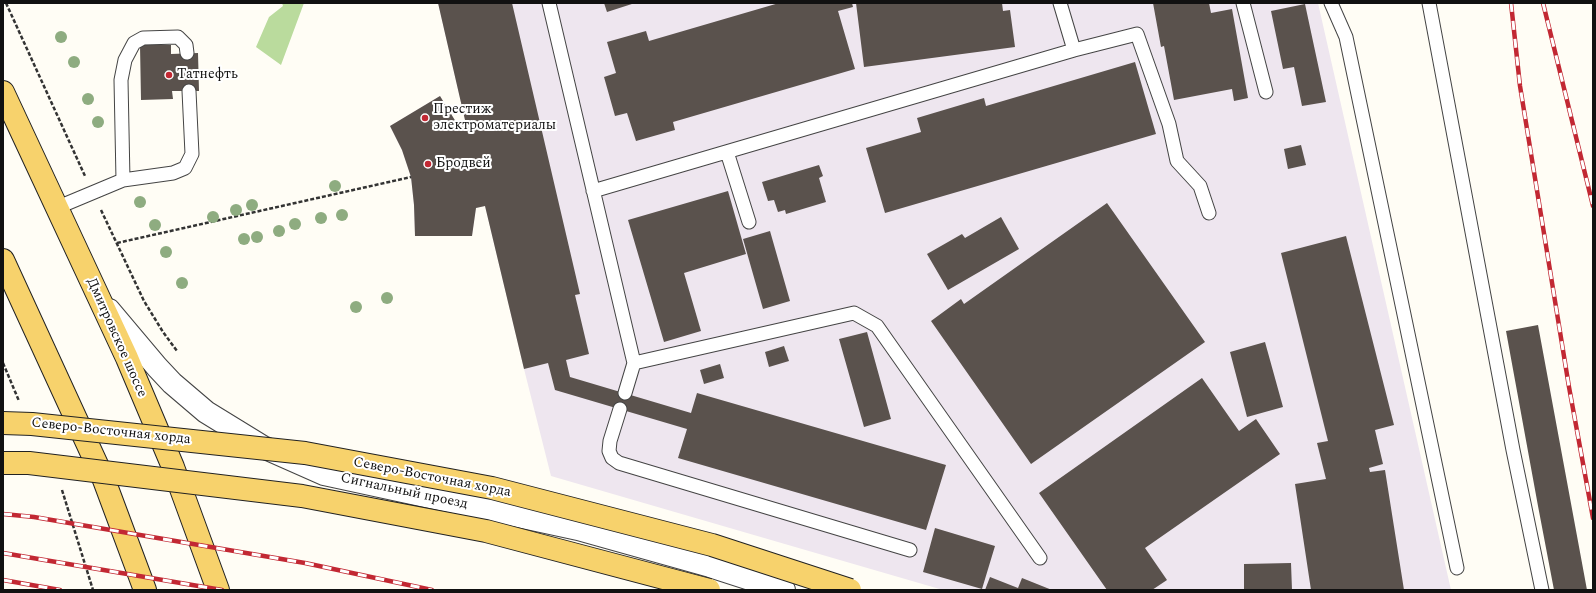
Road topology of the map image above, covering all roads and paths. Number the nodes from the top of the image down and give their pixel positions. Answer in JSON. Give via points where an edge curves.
{"nodes":[{"id":1,"x":6,"y":3,"type":"edge"},
{"id":2,"x":549,"y":3,"type":"edge"},
{"id":3,"x":1060,"y":3,"type":"edge"},
{"id":4,"x":1243,"y":3,"type":"edge"},
{"id":5,"x":1331,"y":3,"type":"edge"},
{"id":6,"x":1429,"y":3,"type":"edge"},
{"id":7,"x":1074,"y":50,"type":"junction"},
{"id":8,"x":186,"y":53,"type":"dead end"},
{"id":9,"x":188,"y":91,"type":"dead end"},
{"id":10,"x":3,"y":92,"type":"edge"},
{"id":11,"x":1266,"y":92,"type":"dead end"},
{"id":12,"x":727,"y":152,"type":"junction"},
{"id":13,"x":411,"y":177,"type":"dead end"},
{"id":14,"x":123,"y":180,"type":"junction"},
{"id":15,"x":593,"y":191,"type":"junction"},
{"id":16,"x":93,"y":192,"type":"junction"},
{"id":17,"x":56,"y":208,"type":"junction"},
{"id":18,"x":1209,"y":213,"type":"dead end"},
{"id":19,"x":749,"y":222,"type":"dead end"},
{"id":20,"x":117,"y":243,"type":"junction"},
{"id":21,"x":3,"y":260,"type":"edge"},
{"id":22,"x":90,"y":280,"type":"junction"},
{"id":23,"x":180,"y":356,"type":"dead end"},
{"id":24,"x":634,"y":363,"type":"junction"},
{"id":25,"x":625,"y":393,"type":"dead end"},
{"id":26,"x":620,"y":409,"type":"dead end"},
{"id":27,"x":3,"y":423,"type":"edge"},
{"id":28,"x":3,"y":463,"type":"edge"},
{"id":29,"x":910,"y":550,"type":"dead end"},
{"id":30,"x":1040,"y":558,"type":"dead end"},
{"id":31,"x":1456,"y":568,"type":"dead end"},
{"id":32,"x":144,"y":590,"type":"edge"},
{"id":33,"x":218,"y":590,"type":"edge"},
{"id":34,"x":709,"y":590,"type":"edge"},
{"id":35,"x":784,"y":590,"type":"edge"},
{"id":36,"x":850,"y":590,"type":"edge"},
{"id":37,"x":1542,"y":590,"type":"edge"}],
"edges":[{"from":1,"to":16,"type":"path"},
{"from":2,"to":15,"type":"lane"},
{"from":3,"to":7,"type":"lane"},
{"from":4,"to":11,"type":"lane"},
{"from":5,"to":31,"type":"lane","via":[[1346,37]]},
{"from":6,"to":37,"type":"lane","via":[[1513,450]]},
{"from":7,"to":12,"type":"lane"},
{"from":7,"to":18,"type":"lane","via":[[1137,34],[1169,124],[1177,161],[1200,186]]},
{"from":8,"to":14,"type":"lane","via":[[186,45],[178,37],[143,38],[134,43],[125,60],[121,80]]},
{"from":9,"to":14,"type":"lane","via":[[192,154],[185,168]]},
{"from":10,"to":17,"type":"main road","name":"Дмитровское шоссе"},
{"from":12,"to":15,"type":"lane"},
{"from":12,"to":19,"type":"lane"},
{"from":13,"to":20,"type":"path"},
{"from":14,"to":16,"type":"lane"},
{"from":15,"to":24,"type":"lane"},
{"from":16,"to":17,"type":"lane"},
{"from":16,"to":20,"type":"path"},
{"from":17,"to":22,"type":"main road","name":"Дмитровское шоссе"},
{"from":20,"to":23,"type":"path","via":[[144,301]]},
{"from":21,"to":32,"type":"main road","via":[[104,480]]},
{"from":22,"to":33,"type":"main road","name":"Дмитровское шоссе","via":[[173,467]]},
{"from":22,"to":35,"type":"street","name":"Сигнальный проезд","via":[[121,325],[177,388],[223,424],[287,459],[324,474],[578,529],[710,566]]},
{"from":24,"to":25,"type":"lane"},
{"from":24,"to":30,"type":"lane","via":[[854,313],[877,326]]},
{"from":26,"to":29,"type":"lane","via":[[609,451],[612,458],[619,463]]},
{"from":27,"to":36,"type":"main road","name":"Северо-Восточная хорда","bridge":true,"via":[[305,453],[492,488],[712,545]]},
{"from":28,"to":34,"type":"main road","bridge":true,"via":[[29,463],[302,496],[486,531]]}]}
